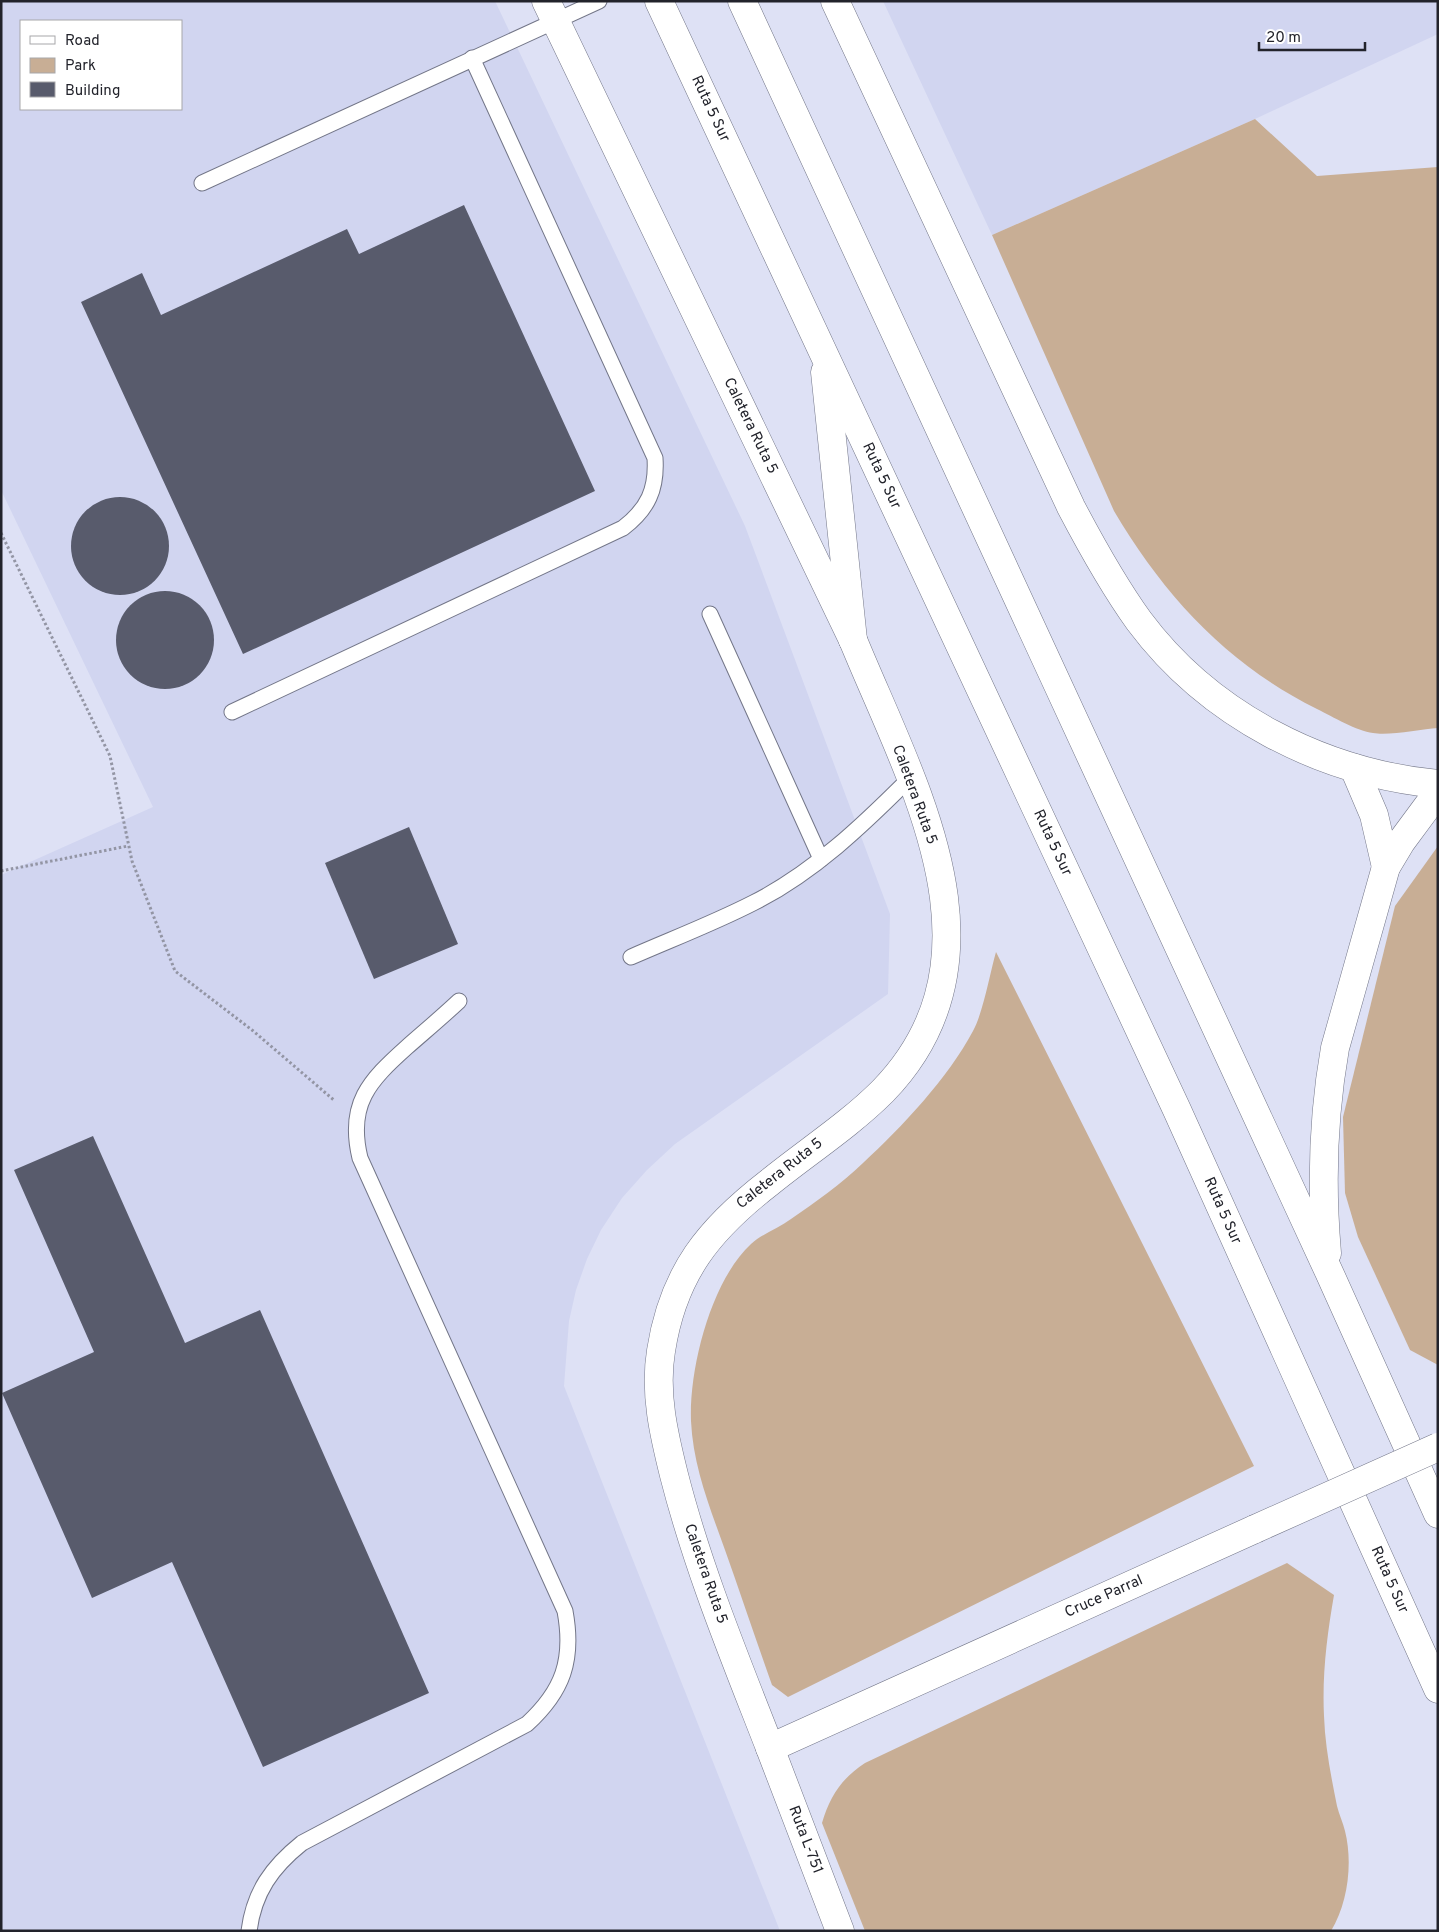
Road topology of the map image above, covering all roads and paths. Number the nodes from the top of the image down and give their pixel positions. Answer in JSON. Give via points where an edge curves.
{"nodes":[{"id":1,"x":599,"y":1,"type":"edge"},
{"id":2,"x":659,"y":1,"type":"edge"},
{"id":3,"x":742,"y":1,"type":"edge"},
{"id":4,"x":835,"y":1,"type":"edge"},
{"id":5,"x":550,"y":11,"type":"edge"},
{"id":6,"x":472,"y":58,"type":"junction"},
{"id":7,"x":202,"y":183,"type":"dead end"},
{"id":8,"x":823,"y":351,"type":"junction"},
{"id":9,"x":1,"y":533,"type":"edge"},
{"id":10,"x":710,"y":614,"type":"dead end"},
{"id":11,"x":853,"y":640,"type":"junction"},
{"id":12,"x":232,"y":712,"type":"dead end"},
{"id":13,"x":1354,"y":768,"type":"junction"},
{"id":14,"x":910,"y":778,"type":"junction"},
{"id":15,"x":1438,"y":784,"type":"edge"},
{"id":16,"x":1438,"y":792,"type":"edge"},
{"id":17,"x":128,"y":846,"type":"junction"},
{"id":18,"x":821,"y":859,"type":"junction"},
{"id":19,"x":1386,"y":867,"type":"junction"},
{"id":20,"x":1,"y":871,"type":"edge"},
{"id":21,"x":631,"y":957,"type":"dead end"},
{"id":22,"x":459,"y":1001,"type":"dead end"},
{"id":23,"x":356,"y":1118,"type":"junction"},
{"id":24,"x":1329,"y":1272,"type":"junction"},
{"id":25,"x":1438,"y":1446,"type":"edge"},
{"id":26,"x":1438,"y":1514,"type":"edge"},
{"id":27,"x":1438,"y":1689,"type":"edge"},
{"id":28,"x":770,"y":1748,"type":"junction"},
{"id":29,"x":249,"y":1931,"type":"edge"},
{"id":30,"x":840,"y":1931,"type":"edge"}],
"edges":[{"from":1,"to":5,"type":"lane"},
{"from":2,"to":8,"type":"main road","name":"Ruta 5 Sur"},
{"from":3,"to":24,"type":"main road"},
{"from":4,"to":13,"type":"main road","via":[[1071,507],[1108,576],[1140,623],[1200,687],[1276,737]]},
{"from":5,"to":6,"type":"lane"},
{"from":5,"to":11,"type":"main road","name":"Caletera Ruta 5"},
{"from":6,"to":7,"type":"lane"},
{"from":6,"to":12,"type":"lane","via":[[655,458],[656,476],[652,493],[646,506],[623,528]]},
{"from":8,"to":11,"type":"main road"},
{"from":8,"to":27,"type":"main road","name":"Ruta 5 Sur","via":[[1177,1110]]},
{"from":9,"to":17,"type":"path","via":[[110,756]]},
{"from":10,"to":18,"type":"lane"},
{"from":11,"to":14,"type":"main road","name":"Caletera Ruta 5"},
{"from":13,"to":15,"type":"main road","via":[[1413,782]]},
{"from":13,"to":19,"type":"main road","via":[[1374,815]]},
{"from":14,"to":18,"type":"lane","via":[[866,822]]},
{"from":14,"to":28,"type":"main road","name":"Caletera Ruta 5","via":[[934,847],[946,901],[946,952],[942,984],[932,1014],[918,1044],[883,1090],[861,1111],[733,1211],[712,1233],[678,1288],[660,1354],[661,1417],[680,1497],[711,1595]]},
{"from":16,"to":19,"type":"main road"},
{"from":17,"to":20,"type":"path"},
{"from":17,"to":23,"type":"path","via":[[175,971],[252,1030]]},
{"from":18,"to":21,"type":"lane","via":[[753,903]]},
{"from":19,"to":24,"type":"main road","via":[[1342,1020],[1330,1076],[1323,1158]]},
{"from":22,"to":23,"type":"lane","via":[[372,1081],[361,1098]]},
{"from":23,"to":29,"type":"lane","via":[[355,1138],[360,1158],[562,1603],[569,1630],[569,1650],[556,1690],[544,1709],[527,1724],[302,1843],[283,1858],[257,1897]]},
{"from":24,"to":26,"type":"main road"},
{"from":25,"to":28,"type":"main road","name":"Cruce Parral","bridge":true},
{"from":28,"to":30,"type":"main road","name":"Ruta L-751"}]}
